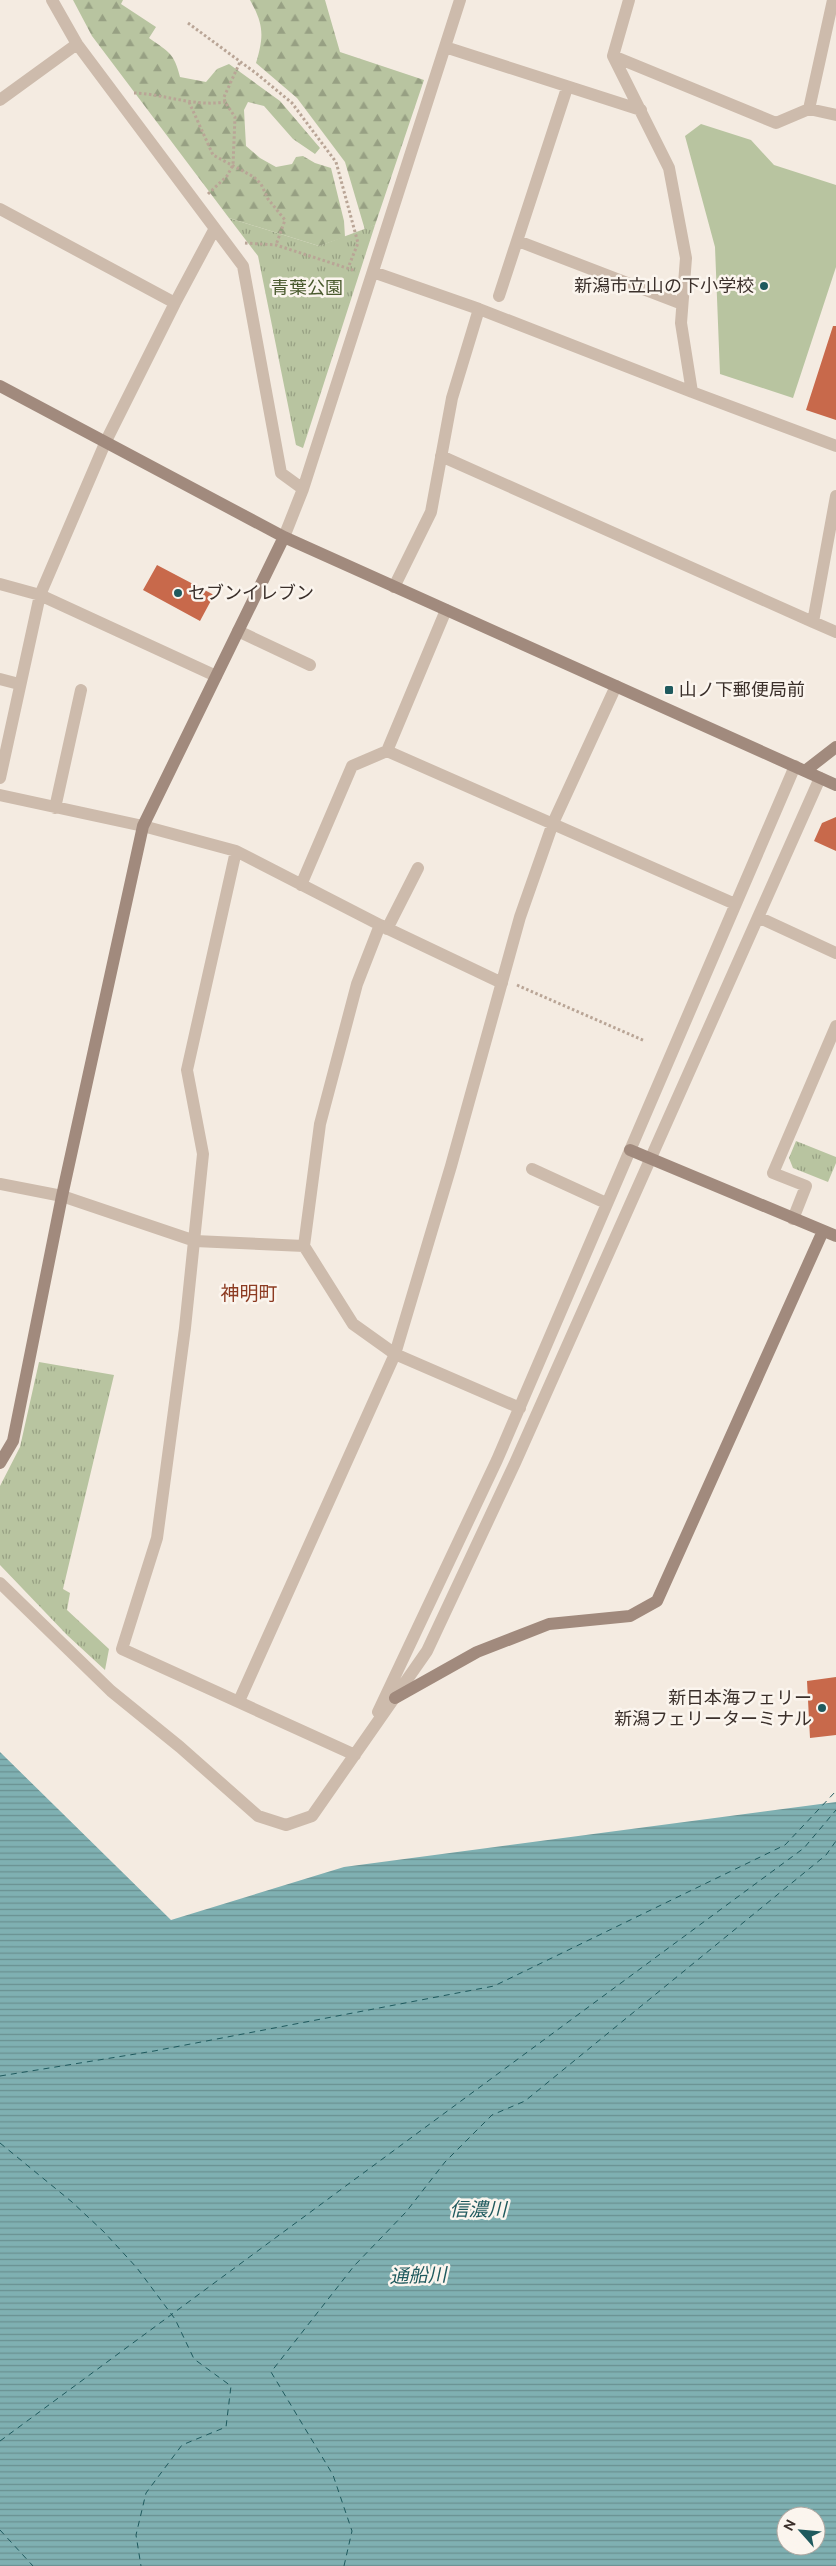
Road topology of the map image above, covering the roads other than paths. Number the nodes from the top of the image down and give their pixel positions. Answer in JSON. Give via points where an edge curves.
{"nodes":[{"id":1,"x":52,"y":0,"type":"edge"},
{"id":2,"x":460,"y":0,"type":"edge"},
{"id":3,"x":629,"y":0,"type":"edge"},
{"id":4,"x":833,"y":0,"type":"edge"},
{"id":5,"x":77,"y":44,"type":"junction"},
{"id":6,"x":445,"y":47,"type":"junction"},
{"id":7,"x":613,"y":56,"type":"junction"},
{"id":8,"x":568,"y":88,"type":"junction"},
{"id":9,"x":0,"y":100,"type":"edge"},
{"id":10,"x":810,"y":109,"type":"junction"},
{"id":11,"x":641,"y":110,"type":"junction"},
{"id":12,"x":836,"y":115,"type":"edge"},
{"id":13,"x":0,"y":209,"type":"edge"},
{"id":14,"x":214,"y":230,"type":"junction"},
{"id":15,"x":518,"y":241,"type":"junction"},
{"id":16,"x":367,"y":272,"type":"junction"},
{"id":17,"x":499,"y":296,"type":"dead end"},
{"id":18,"x":175,"y":303,"type":"junction"},
{"id":19,"x":682,"y":304,"type":"junction"},
{"id":20,"x":479,"y":310,"type":"junction"},
{"id":21,"x":0,"y":386,"type":"edge"},
{"id":22,"x":692,"y":392,"type":"junction"},
{"id":23,"x":106,"y":441,"type":"junction"},
{"id":24,"x":836,"y":446,"type":"edge"},
{"id":25,"x":441,"y":456,"type":"junction"},
{"id":26,"x":303,"y":489,"type":"junction"},
{"id":27,"x":836,"y":496,"type":"edge"},
{"id":28,"x":284,"y":537,"type":"junction"},
{"id":29,"x":0,"y":584,"type":"edge"},
{"id":30,"x":394,"y":586,"type":"junction"},
{"id":31,"x":40,"y":595,"type":"junction"},
{"id":32,"x":446,"y":610,"type":"junction"},
{"id":33,"x":813,"y":622,"type":"junction"},
{"id":34,"x":238,"y":632,"type":"junction"},
{"id":35,"x":836,"y":632,"type":"edge"},
{"id":36,"x":310,"y":665,"type":"dead end"},
{"id":37,"x":216,"y":676,"type":"junction"},
{"id":38,"x":0,"y":679,"type":"edge"},
{"id":39,"x":19,"y":684,"type":"junction"},
{"id":40,"x":616,"y":686,"type":"junction"},
{"id":41,"x":81,"y":690,"type":"dead end"},
{"id":42,"x":836,"y":747,"type":"edge"},
{"id":43,"x":387,"y":751,"type":"junction"},
{"id":44,"x":800,"y":769,"type":"junction"},
{"id":45,"x":0,"y":778,"type":"edge"},
{"id":46,"x":820,"y":778,"type":"junction"},
{"id":47,"x":836,"y":785,"type":"edge"},
{"id":48,"x":0,"y":795,"type":"edge"},
{"id":49,"x":55,"y":808,"type":"junction"},
{"id":50,"x":553,"y":823,"type":"junction"},
{"id":51,"x":143,"y":826,"type":"junction"},
{"id":52,"x":236,"y":851,"type":"junction"},
{"id":53,"x":418,"y":868,"type":"dead end"},
{"id":54,"x":301,"y":885,"type":"junction"},
{"id":55,"x":735,"y":904,"type":"junction"},
{"id":56,"x":758,"y":917,"type":"junction"},
{"id":57,"x":384,"y":927,"type":"junction"},
{"id":58,"x":836,"y":953,"type":"edge"},
{"id":59,"x":502,"y":981,"type":"junction"},
{"id":60,"x":836,"y":1026,"type":"edge"},
{"id":61,"x":630,"y":1150,"type":"junction"},
{"id":62,"x":650,"y":1159,"type":"junction"},
{"id":63,"x":532,"y":1169,"type":"dead end"},
{"id":64,"x":0,"y":1184,"type":"edge"},
{"id":65,"x":62,"y":1196,"type":"junction"},
{"id":66,"x":606,"y":1203,"type":"junction"},
{"id":67,"x":793,"y":1218,"type":"junction"},
{"id":68,"x":823,"y":1231,"type":"junction"},
{"id":69,"x":836,"y":1236,"type":"edge"},
{"id":70,"x":194,"y":1241,"type":"junction"},
{"id":71,"x":304,"y":1246,"type":"junction"},
{"id":72,"x":395,"y":1354,"type":"junction"},
{"id":73,"x":520,"y":1408,"type":"junction"},
{"id":74,"x":0,"y":1463,"type":"edge"},
{"id":75,"x":0,"y":1583,"type":"edge"},
{"id":76,"x":395,"y":1698,"type":"junction"},
{"id":77,"x":239,"y":1701,"type":"junction"},
{"id":78,"x":364,"y":1744,"type":"junction"},
{"id":79,"x":355,"y":1755,"type":"junction"}],
"edges":[{"from":1,"to":5,"type":"street"},
{"from":2,"to":6,"type":"street"},
{"from":3,"to":7,"type":"street"},
{"from":4,"to":10,"type":"street"},
{"from":5,"to":9,"type":"street"},
{"from":5,"to":14,"type":"street"},
{"from":6,"to":8,"type":"street"},
{"from":6,"to":16,"type":"street"},
{"from":7,"to":10,"type":"street","via":[[776,123]]},
{"from":7,"to":11,"type":"street"},
{"from":8,"to":11,"type":"street"},
{"from":8,"to":15,"type":"street"},
{"from":10,"to":12,"type":"street"},
{"from":11,"to":19,"type":"street","via":[[669,168],[686,258]]},
{"from":13,"to":18,"type":"street"},
{"from":14,"to":18,"type":"street"},
{"from":14,"to":26,"type":"street","via":[[242,266],[281,474]]},
{"from":15,"to":17,"type":"street"},
{"from":15,"to":19,"type":"street"},
{"from":16,"to":20,"type":"street"},
{"from":16,"to":26,"type":"street"},
{"from":18,"to":23,"type":"street"},
{"from":19,"to":22,"type":"street","via":[[681,323]]},
{"from":20,"to":22,"type":"street"},
{"from":20,"to":25,"type":"street","via":[[452,398]]},
{"from":21,"to":23,"type":"street"},
{"from":22,"to":24,"type":"street"},
{"from":23,"to":28,"type":"street"},
{"from":23,"to":31,"type":"street"},
{"from":25,"to":30,"type":"street","via":[[431,512]]},
{"from":25,"to":33,"type":"street"},
{"from":26,"to":28,"type":"street"},
{"from":27,"to":33,"type":"street"},
{"from":28,"to":30,"type":"street"},
{"from":28,"to":34,"type":"street"},
{"from":29,"to":31,"type":"street"},
{"from":30,"to":32,"type":"street"},
{"from":31,"to":37,"type":"street"},
{"from":31,"to":39,"type":"street"},
{"from":32,"to":40,"type":"street"},
{"from":32,"to":43,"type":"street"},
{"from":33,"to":35,"type":"street"},
{"from":34,"to":36,"type":"street"},
{"from":34,"to":37,"type":"street"},
{"from":37,"to":51,"type":"street"},
{"from":38,"to":39,"type":"street"},
{"from":39,"to":45,"type":"street"},
{"from":40,"to":44,"type":"street"},
{"from":40,"to":50,"type":"street"},
{"from":41,"to":49,"type":"street"},
{"from":42,"to":44,"type":"street"},
{"from":43,"to":50,"type":"street"},
{"from":43,"to":54,"type":"street","via":[[352,766]]},
{"from":44,"to":46,"type":"street"},
{"from":44,"to":55,"type":"street"},
{"from":46,"to":47,"type":"street"},
{"from":46,"to":56,"type":"street"},
{"from":48,"to":49,"type":"street"},
{"from":49,"to":51,"type":"street"},
{"from":50,"to":55,"type":"street"},
{"from":50,"to":59,"type":"street"},
{"from":51,"to":52,"type":"street"},
{"from":51,"to":65,"type":"street"},
{"from":52,"to":54,"type":"street"},
{"from":52,"to":70,"type":"street","via":[[187,1070],[203,1154]]},
{"from":53,"to":57,"type":"street"},
{"from":54,"to":57,"type":"street"},
{"from":55,"to":61,"type":"street"},
{"from":56,"to":58,"type":"street"},
{"from":56,"to":62,"type":"street"},
{"from":57,"to":59,"type":"street"},
{"from":57,"to":71,"type":"street","via":[[357,984],[320,1124]]},
{"from":59,"to":72,"type":"street"},
{"from":60,"to":67,"type":"street","via":[[774,1173],[806,1186]]},
{"from":61,"to":62,"type":"street"},
{"from":61,"to":66,"type":"street"},
{"from":62,"to":67,"type":"street"},
{"from":62,"to":76,"type":"street","via":[[516,1463],[427,1651]]},
{"from":63,"to":66,"type":"street"},
{"from":64,"to":65,"type":"street"},
{"from":65,"to":70,"type":"street"},
{"from":65,"to":74,"type":"street","via":[[13,1441]]},
{"from":66,"to":73,"type":"street"},
{"from":67,"to":68,"type":"street"},
{"from":68,"to":69,"type":"street"},
{"from":68,"to":76,"type":"street","via":[[657,1601],[630,1616],[549,1624],[477,1652]]},
{"from":70,"to":71,"type":"street"},
{"from":70,"to":77,"type":"street","via":[[157,1538],[122,1649]]},
{"from":71,"to":72,"type":"street","via":[[353,1324]]},
{"from":72,"to":73,"type":"street"},
{"from":72,"to":77,"type":"street"},
{"from":73,"to":78,"type":"street"},
{"from":75,"to":79,"type":"street","via":[[111,1691],[258,1816],[286,1825],[312,1816]]},
{"from":76,"to":78,"type":"street"},
{"from":77,"to":79,"type":"street"},
{"from":78,"to":79,"type":"street"}]}
